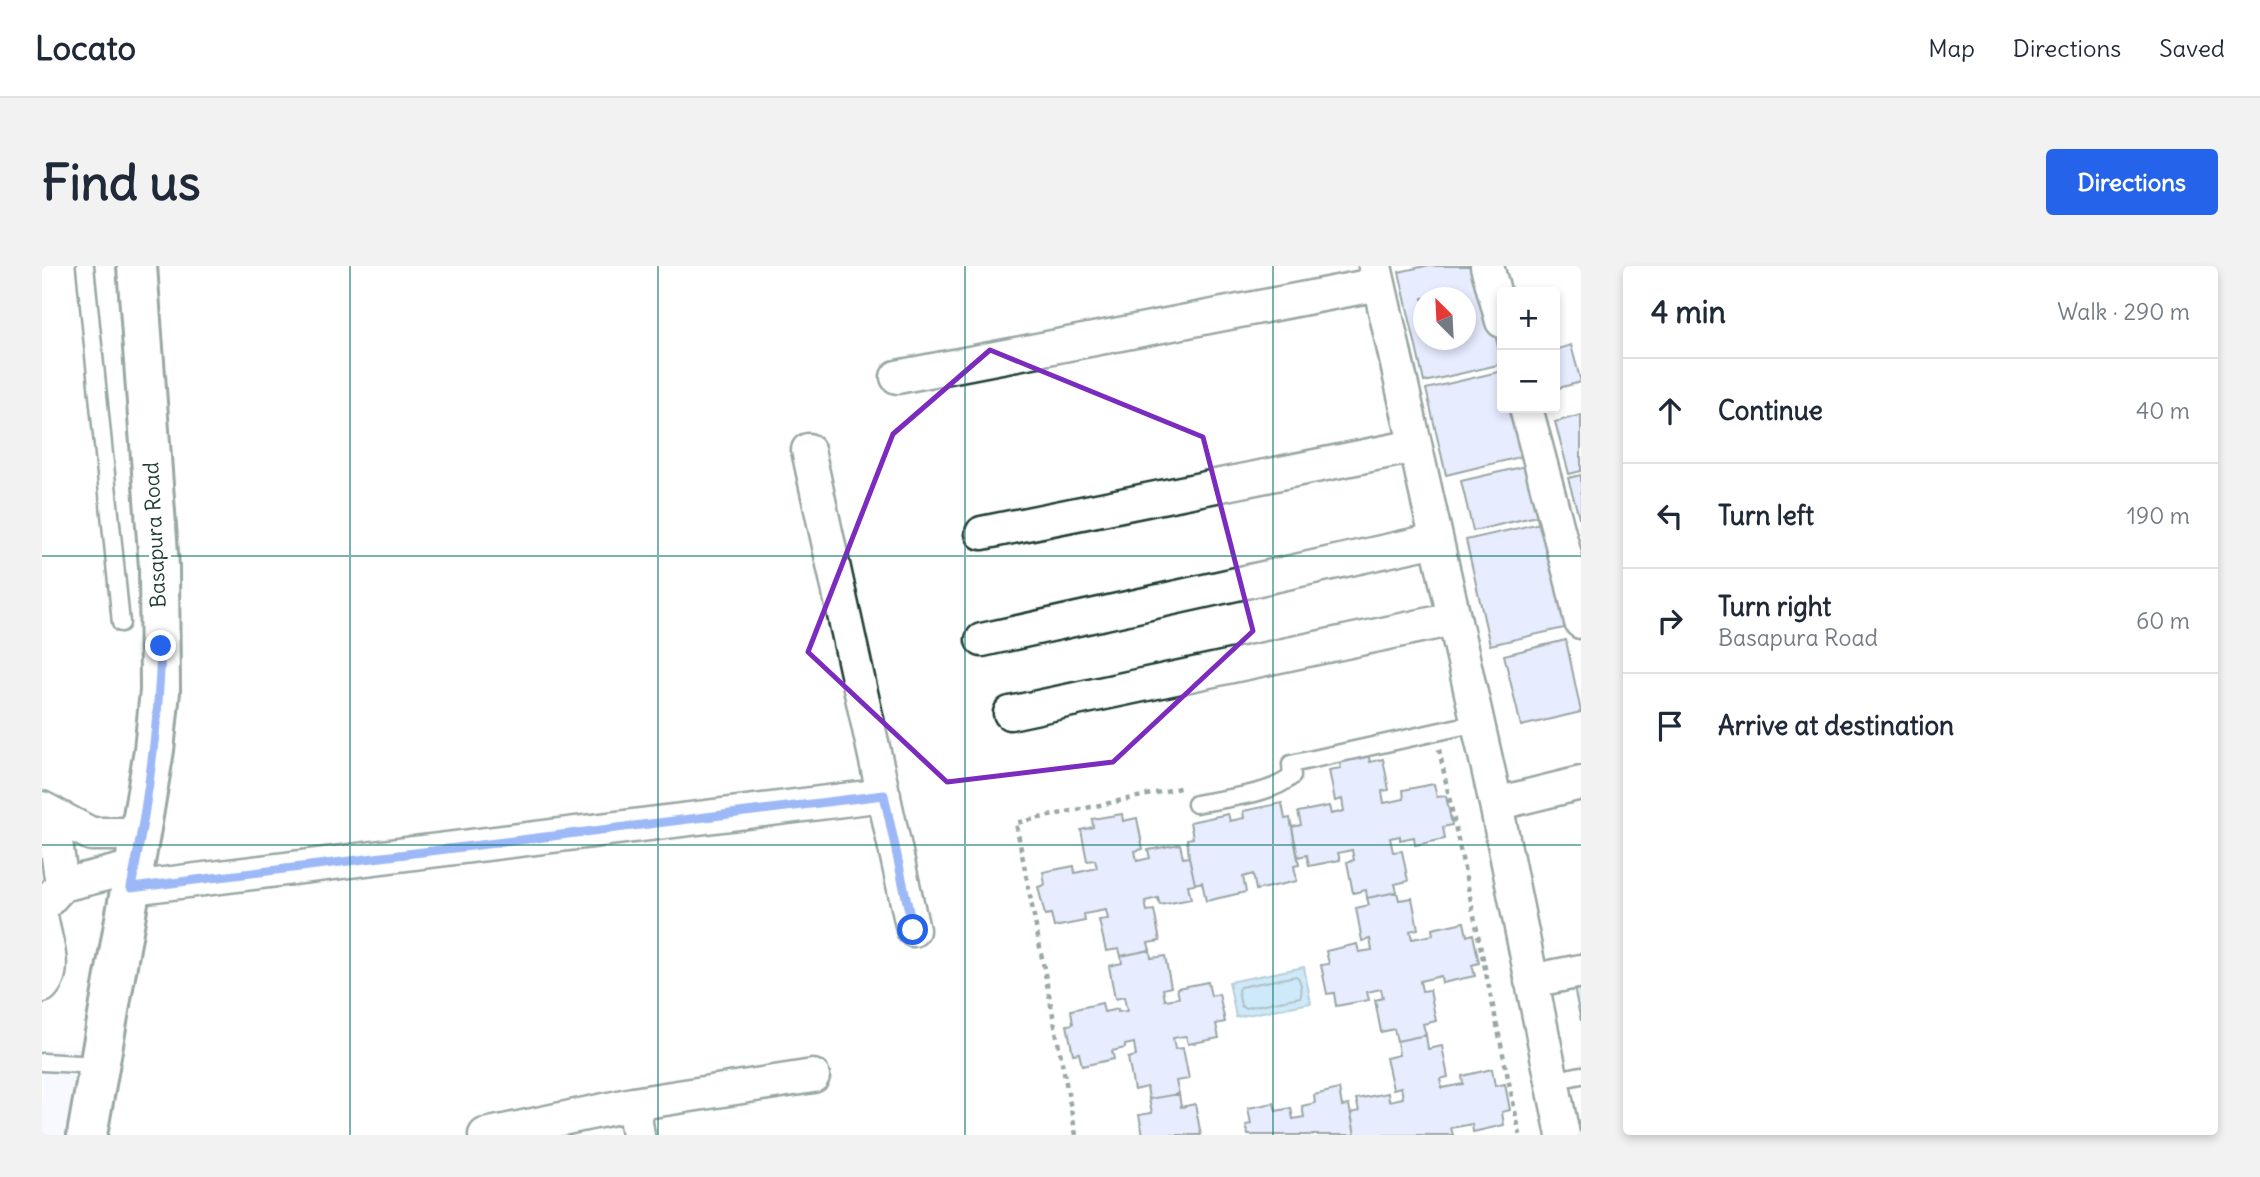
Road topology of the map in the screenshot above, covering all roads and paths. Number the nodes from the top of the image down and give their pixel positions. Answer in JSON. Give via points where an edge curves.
{"nodes":[{"id":1,"x":85,"y":266,"type":"edge"},
{"id":2,"x":137,"y":266,"type":"edge"},
{"id":3,"x":1488,"y":266,"type":"edge"},
{"id":4,"x":1377,"y":275,"type":"edge"},
{"id":5,"x":1497,"y":301,"type":"edge"},
{"id":6,"x":897,"y":377,"type":"dead end"},
{"id":7,"x":1527,"y":413,"type":"edge"},
{"id":8,"x":1415,"y":446,"type":"junction"},
{"id":9,"x":808,"y":450,"type":"dead end"},
{"id":10,"x":982,"y":533,"type":"dead end"},
{"id":11,"x":1436,"y":540,"type":"junction"},
{"id":12,"x":1577,"y":581,"type":"edge"},
{"id":13,"x":1454,"y":619,"type":"junction"},
{"id":14,"x":1581,"y":622,"type":"edge"},
{"id":15,"x":121,"y":623,"type":"dead end"},
{"id":16,"x":982,"y":640,"type":"dead end"},
{"id":17,"x":1010,"y":713,"type":"dead end"},
{"id":18,"x":1477,"y":723,"type":"junction"},
{"id":19,"x":1435,"y":731,"type":"junction"},
{"id":20,"x":1581,"y":783,"type":"edge"},
{"id":21,"x":1186,"y":787,"type":"dead end"},
{"id":22,"x":884,"y":795,"type":"junction"},
{"id":23,"x":1196,"y":804,"type":"dead end"},
{"id":24,"x":1496,"y":804,"type":"junction"},
{"id":25,"x":47,"y":811,"type":"edge"},
{"id":26,"x":135,"y":863,"type":"junction"},
{"id":27,"x":52,"y":896,"type":"edge"},
{"id":28,"x":42,"y":921,"type":"edge"},
{"id":29,"x":913,"y":930,"type":"dead end"},
{"id":30,"x":1581,"y":971,"type":"edge"},
{"id":31,"x":1531,"y":981,"type":"junction"},
{"id":32,"x":42,"y":986,"type":"edge"},
{"id":33,"x":42,"y":1062,"type":"edge"},
{"id":34,"x":98,"y":1065,"type":"junction"},
{"id":35,"x":813,"y":1076,"type":"dead end"},
{"id":36,"x":1567,"y":1078,"type":"edge"},
{"id":37,"x":633,"y":1104,"type":"junction"},
{"id":38,"x":87,"y":1135,"type":"edge"},
{"id":39,"x":485,"y":1135,"type":"edge"},
{"id":40,"x":638,"y":1135,"type":"edge"},
{"id":41,"x":1076,"y":1135,"type":"edge"},
{"id":42,"x":1521,"y":1135,"type":"edge"},
{"id":43,"x":1563,"y":1135,"type":"edge"}],
"edges":[{"from":1,"to":15,"type":"lane"},
{"from":2,"to":26,"type":"street","name":"Basapura Road","via":[[161,646],[158,718]]},
{"from":3,"to":5,"type":"street"},
{"from":4,"to":6,"type":"street"},
{"from":4,"to":8,"type":"street"},
{"from":7,"to":12,"type":"street"},
{"from":8,"to":10,"type":"street"},
{"from":8,"to":11,"type":"street"},
{"from":9,"to":22,"type":"street"},
{"from":11,"to":13,"type":"street"},
{"from":11,"to":16,"type":"street"},
{"from":12,"to":14,"type":"street"},
{"from":13,"to":17,"type":"street"},
{"from":13,"to":18,"type":"street"},
{"from":18,"to":19,"type":"lane"},
{"from":18,"to":24,"type":"street"},
{"from":19,"to":23,"type":"lane","via":[[1291,764],[1292,776],[1272,788]]},
{"from":19,"to":42,"type":"path"},
{"from":20,"to":24,"type":"street"},
{"from":21,"to":41,"type":"path","via":[[1016,823]]},
{"from":22,"to":26,"type":"street"},
{"from":22,"to":29,"type":"street"},
{"from":24,"to":31,"type":"street"},
{"from":25,"to":26,"type":"street"},
{"from":25,"to":27,"type":"street"},
{"from":26,"to":27,"type":"street"},
{"from":26,"to":34,"type":"street","name":"Basapura Road"},
{"from":28,"to":32,"type":"street","via":[[51,970]]},
{"from":30,"to":31,"type":"street"},
{"from":31,"to":36,"type":"street"},
{"from":33,"to":34,"type":"lane"},
{"from":34,"to":38,"type":"street","name":"Basapura Road"},
{"from":35,"to":37,"type":"street"},
{"from":36,"to":43,"type":"street"},
{"from":37,"to":39,"type":"street"},
{"from":37,"to":40,"type":"street"}]}
